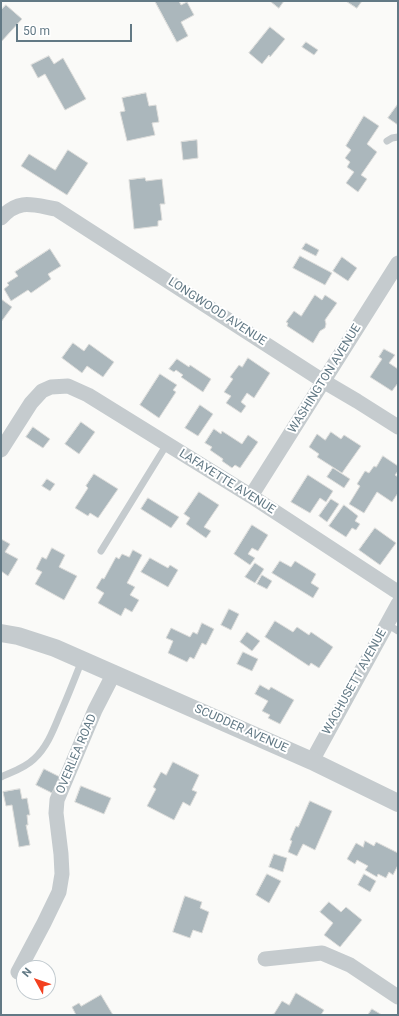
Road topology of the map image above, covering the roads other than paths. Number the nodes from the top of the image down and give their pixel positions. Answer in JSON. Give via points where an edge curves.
{"nodes":[{"id":1,"x":398,"y":137,"type":"edge"},
{"id":2,"x":387,"y":141,"type":"dead end"},
{"id":3,"x":1,"y":217,"type":"edge"},
{"id":4,"x":398,"y":263,"type":"edge"},
{"id":5,"x":323,"y":381,"type":"junction"},
{"id":6,"x":398,"y":427,"type":"edge"},
{"id":7,"x":168,"y":444,"type":"junction"},
{"id":8,"x":1,"y":450,"type":"edge"},
{"id":9,"x":251,"y":496,"type":"junction"},
{"id":10,"x":101,"y":551,"type":"dead end"},
{"id":11,"x":398,"y":592,"type":"edge"},
{"id":12,"x":398,"y":604,"type":"edge"},
{"id":13,"x":392,"y":627,"type":"edge"},
{"id":14,"x":1,"y":633,"type":"edge"},
{"id":15,"x":82,"y":659,"type":"junction"},
{"id":16,"x":114,"y":673,"type":"junction"},
{"id":17,"x":312,"y":761,"type":"junction"},
{"id":18,"x":1,"y":777,"type":"edge"},
{"id":19,"x":398,"y":803,"type":"edge"},
{"id":20,"x":265,"y":959,"type":"dead end"},
{"id":21,"x":24,"y":960,"type":"edge"},
{"id":22,"x":398,"y":997,"type":"edge"}],
"edges":[{"from":1,"to":2,"type":"lane"},
{"from":3,"to":5,"type":"street","name":"LONGWOOD AVENUE","via":[[12,208],[25,203],[56,209]]},
{"from":4,"to":5,"type":"street","name":"WASHINGTON AVENUE"},
{"from":5,"to":6,"type":"street","name":"LONGWOOD AVENUE"},
{"from":5,"to":9,"type":"street","name":"WASHINGTON AVENUE"},
{"from":7,"to":8,"type":"street","name":"LAFAYETTE AVENUE","via":[[88,395],[68,386],[51,387],[42,391],[31,403]]},
{"from":7,"to":9,"type":"street","name":"LAFAYETTE AVENUE"},
{"from":7,"to":10,"type":"lane"},
{"from":9,"to":11,"type":"street","name":"LAFAYETTE AVENUE"},
{"from":12,"to":13,"type":"street","name":"WACHUSETT AVENUE"},
{"from":13,"to":17,"type":"street","name":"WACHUSETT AVENUE"},
{"from":14,"to":15,"type":"street","name":"SCUDDER AVENUE","via":[[18,636]]},
{"from":15,"to":16,"type":"street","name":"SCUDDER AVENUE"},
{"from":15,"to":18,"type":"lane","via":[[70,693],[45,747],[33,760]]},
{"from":16,"to":17,"type":"street","name":"SCUDDER AVENUE"},
{"from":16,"to":21,"type":"street","name":"OVERLEA ROAD","via":[[57,800],[62,867],[60,892]]},
{"from":17,"to":19,"type":"street","name":"SCUDDER AVENUE"},
{"from":20,"to":22,"type":"street","via":[[322,953],[350,965]]}]}
